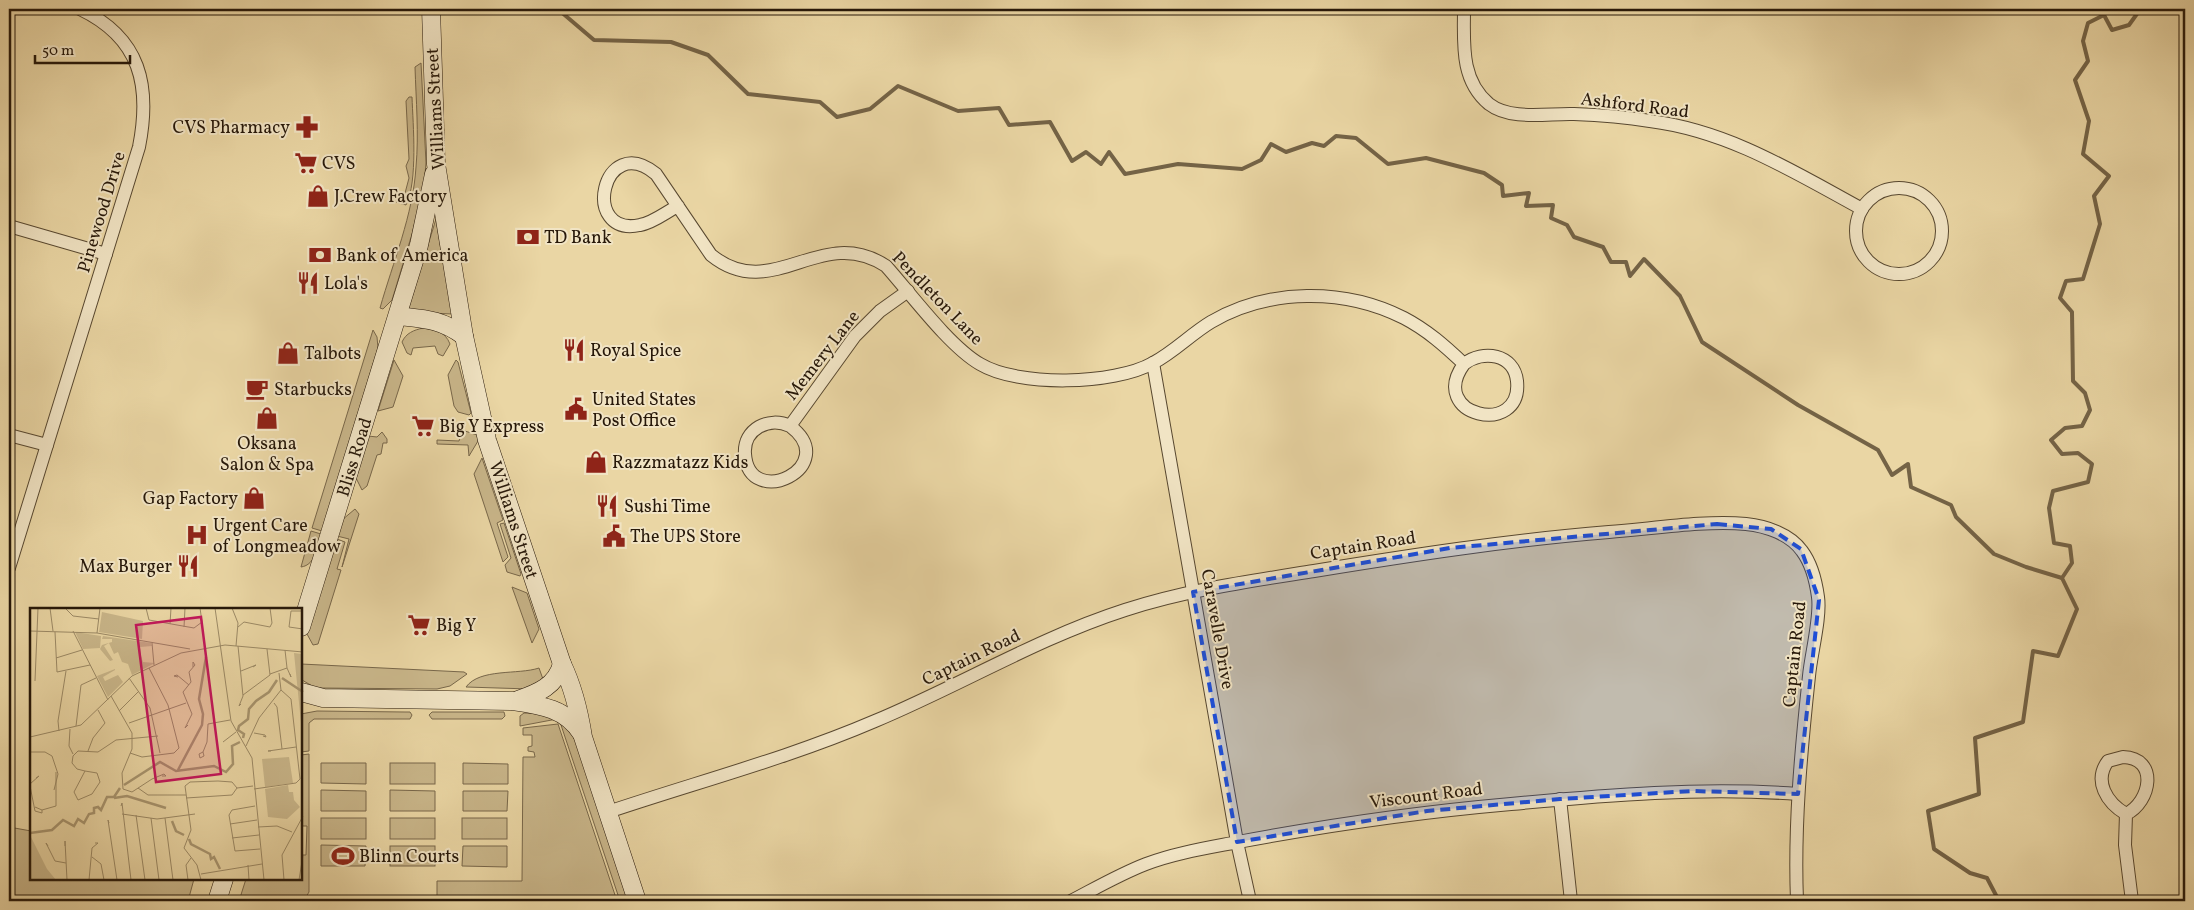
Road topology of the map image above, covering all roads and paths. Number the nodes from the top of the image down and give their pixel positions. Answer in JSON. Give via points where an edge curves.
{"nodes":[{"id":1,"x":80,"y":9,"type":"edge"},
{"id":2,"x":431,"y":9,"type":"edge"},
{"id":3,"x":1464,"y":9,"type":"edge"},
{"id":4,"x":436,"y":164,"type":"junction"},
{"id":5,"x":678,"y":206,"type":"junction"},
{"id":6,"x":1862,"y":209,"type":"junction"},
{"id":7,"x":9,"y":226,"type":"edge"},
{"id":8,"x":106,"y":254,"type":"junction"},
{"id":9,"x":908,"y":291,"type":"junction"},
{"id":10,"x":398,"y":316,"type":"junction"},
{"id":11,"x":464,"y":336,"type":"junction"},
{"id":12,"x":1153,"y":363,"type":"junction"},
{"id":13,"x":1464,"y":364,"type":"junction"},
{"id":14,"x":790,"y":426,"type":"junction"},
{"id":15,"x":9,"y":435,"type":"edge"},
{"id":16,"x":48,"y":445,"type":"junction"},
{"id":17,"x":9,"y":568,"type":"edge"},
{"id":18,"x":1194,"y":592,"type":"junction"},
{"id":19,"x":302,"y":624,"type":"edge"},
{"id":20,"x":562,"y":664,"type":"junction"},
{"id":21,"x":302,"y":692,"type":"edge"},
{"id":22,"x":323,"y":698,"type":"junction"},
{"id":23,"x":512,"y":701,"type":"junction"},
{"id":24,"x":302,"y":706,"type":"edge"},
{"id":25,"x":583,"y":737,"type":"junction"},
{"id":26,"x":1798,"y":794,"type":"junction"},
{"id":27,"x":1560,"y":799,"type":"junction"},
{"id":28,"x":608,"y":812,"type":"junction"},
{"id":29,"x":2126,"y":814,"type":"junction"},
{"id":30,"x":1237,"y":842,"type":"junction"},
{"id":31,"x":224,"y":880,"type":"edge"},
{"id":32,"x":217,"y":901,"type":"edge"},
{"id":33,"x":637,"y":901,"type":"edge"},
{"id":34,"x":1071,"y":901,"type":"edge"},
{"id":35,"x":1250,"y":901,"type":"edge"},
{"id":36,"x":1571,"y":901,"type":"edge"},
{"id":37,"x":1796,"y":901,"type":"edge"},
{"id":38,"x":2132,"y":901,"type":"edge"}],
"edges":[{"from":1,"to":8,"type":"street","name":"Pinewood Drive","via":[[110,28],[129,50],[141,75],[145,97],[139,147]]},
{"from":2,"to":4,"type":"main road","name":"Williams Street"},
{"from":3,"to":6,"type":"street","name":"Ashford Road","via":[[1467,71],[1480,95],[1495,108],[1516,114],[1601,116],[1687,128],[1762,154]]},
{"from":4,"to":10,"type":"main road","name":"Bliss Road","via":[[425,220]]},
{"from":4,"to":11,"type":"main road","name":"Williams Street"},
{"from":5,"to":5,"type":"street","name":"Pendleton Lane","via":[[640,225],[624,225],[606,209],[604,186],[612,172],[619,168],[642,165],[656,174]]},
{"from":5,"to":9,"type":"street","name":"Pendleton Lane","via":[[711,255],[729,266],[750,272],[771,271],[820,256],[850,252],[863,254],[886,266]]},
{"from":6,"to":6,"type":"street","via":[[1856,230],[1857,241],[1876,267],[1897,274],[1908,273],[1935,255],[1942,233],[1941,222],[1934,206],[1922,194],[1889,189],[1869,200]]},
{"from":7,"to":8,"type":"street"},
{"from":8,"to":16,"type":"street","name":"Pinewood Drive"},
{"from":9,"to":12,"type":"street","name":"Pendleton Lane","via":[[956,346],[978,363],[1003,374],[1082,380],[1125,373]]},
{"from":9,"to":14,"type":"street","name":"Memery Lane","via":[[880,311],[855,336]]},
{"from":10,"to":11,"type":"main road","via":[[439,321]]},
{"from":10,"to":19,"type":"main road","name":"Bliss Road"},
{"from":11,"to":20,"type":"main road","name":"Williams Street","via":[[487,440]]},
{"from":12,"to":13,"type":"street","name":"Pendleton Lane","via":[[1212,321],[1239,308],[1270,300],[1317,296],[1363,302],[1404,318],[1441,342]]},
{"from":12,"to":18,"type":"street","name":"Caravelle Drive"},
{"from":13,"to":13,"type":"street","via":[[1456,377],[1456,392],[1463,406],[1476,414],[1491,416],[1511,404],[1517,380],[1509,364],[1487,354]]},
{"from":14,"to":14,"type":"street","name":"Memery Lane","via":[[778,422],[765,423],[747,440],[748,466],[762,480],[783,481],[795,474],[803,463],[804,442]]},
{"from":15,"to":16,"type":"street"},
{"from":16,"to":17,"type":"street","name":"Pinewood Drive"},
{"from":18,"to":26,"type":"street","name":"Captain Road","via":[[1450,548],[1717,524],[1751,524],[1771,529],[1801,549],[1812,572],[1819,600],[1808,677]]},
{"from":18,"to":28,"type":"street","name":"Captain Road","via":[[1130,608],[1087,624],[822,743]]},
{"from":18,"to":30,"type":"street","name":"Caravelle Drive"},
{"from":20,"to":23,"type":"main road","via":[[556,678],[547,687]]},
{"from":20,"to":25,"type":"main road","name":"Williams Street","via":[[579,712]]},
{"from":21,"to":22,"type":"main road"},
{"from":22,"to":23,"type":"main road"},
{"from":22,"to":24,"type":"main road"},
{"from":23,"to":25,"type":"main road","via":[[558,711],[576,724]]},
{"from":25,"to":28,"type":"main road","name":"Williams Street"},
{"from":26,"to":27,"type":"street","name":"Viscount Road","via":[[1692,791]]},
{"from":26,"to":37,"type":"street","name":"Captain Road"},
{"from":27,"to":30,"type":"street","name":"Viscount Road","via":[[1427,811]]},
{"from":27,"to":36,"type":"street"},
{"from":28,"to":33,"type":"main road","name":"Williams Street"},
{"from":29,"to":29,"type":"street","via":[[2104,794],[2102,776],[2108,762],[2123,757],[2140,762],[2148,778],[2143,799]]},
{"from":29,"to":38,"type":"street","via":[[2125,846]]},
{"from":30,"to":34,"type":"street","name":"Viscount Road","via":[[1146,864]]},
{"from":30,"to":35,"type":"street","name":"Caravelle Drive"},
{"from":31,"to":32,"type":"main road"}]}
